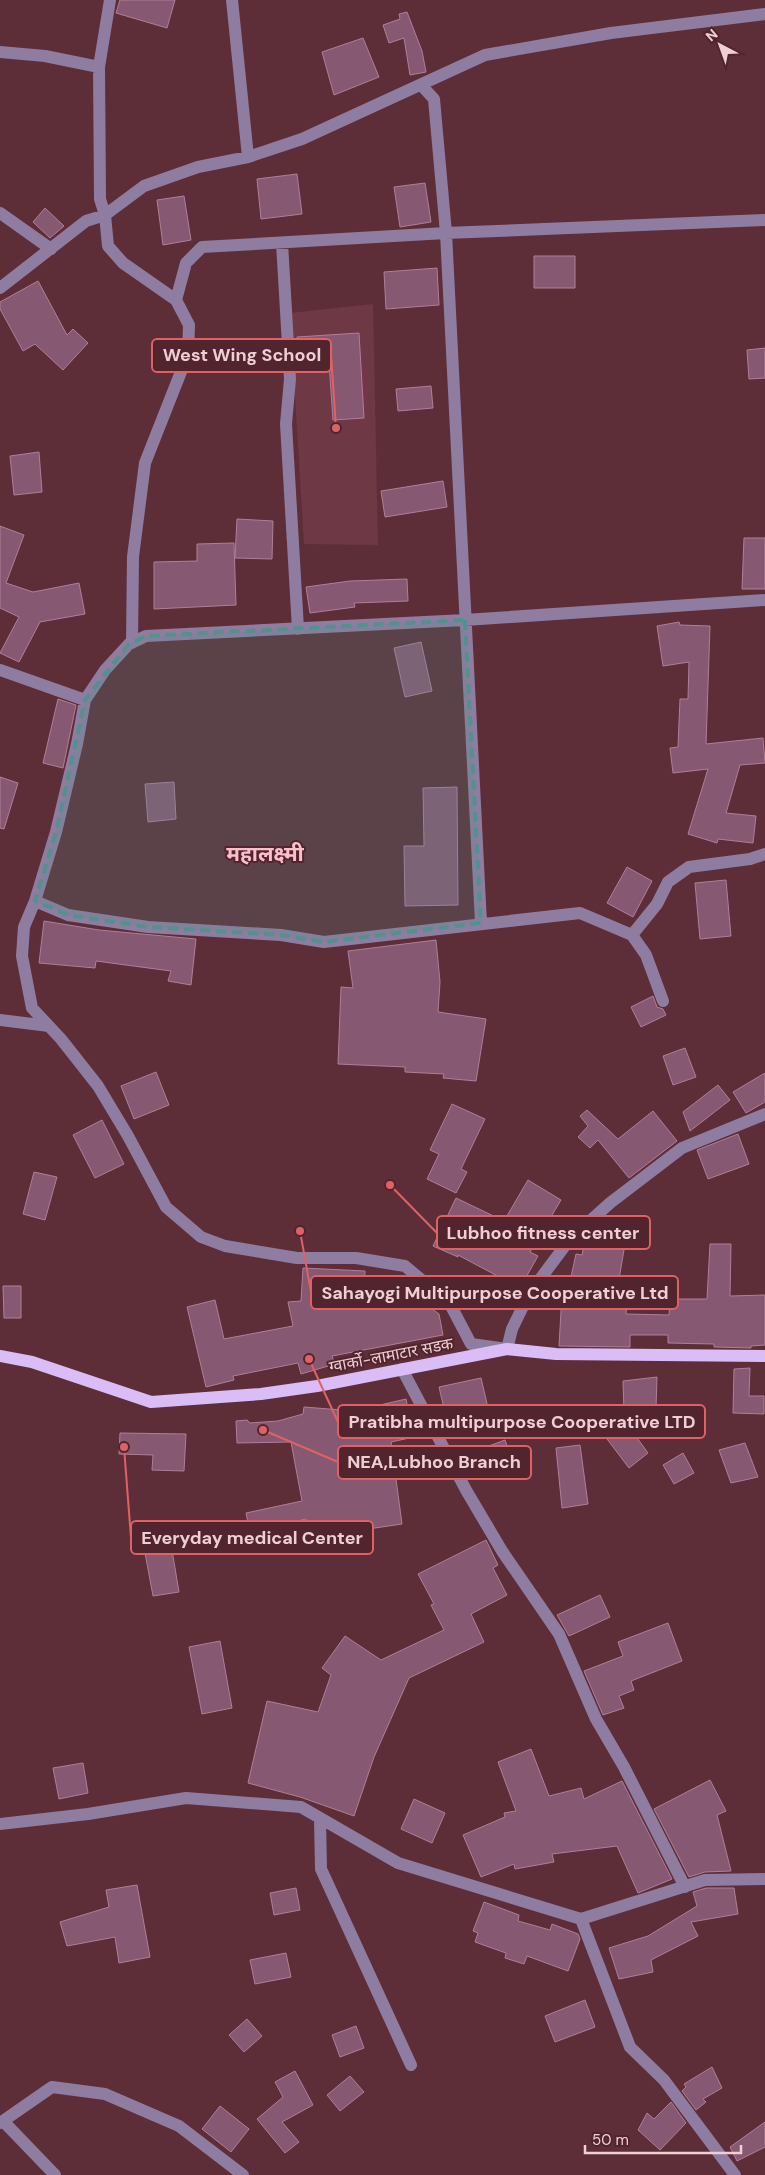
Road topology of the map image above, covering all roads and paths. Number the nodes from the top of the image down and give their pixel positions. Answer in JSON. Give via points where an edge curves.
{"nodes":[{"id":1,"x":110,"y":0,"type":"edge"},
{"id":2,"x":232,"y":0,"type":"edge"},
{"id":3,"x":765,"y":14,"type":"edge"},
{"id":4,"x":0,"y":52,"type":"edge"},
{"id":5,"x":99,"y":67,"type":"junction"},
{"id":6,"x":422,"y":86,"type":"junction"},
{"id":7,"x":248,"y":157,"type":"junction"},
{"id":8,"x":0,"y":213,"type":"edge"},
{"id":9,"x":105,"y":215,"type":"junction"},
{"id":10,"x":765,"y":220,"type":"edge"},
{"id":11,"x":446,"y":233,"type":"junction"},
{"id":12,"x":282,"y":243,"type":"junction"},
{"id":13,"x":51,"y":249,"type":"junction"},
{"id":14,"x":0,"y":288,"type":"edge"},
{"id":15,"x":176,"y":300,"type":"junction"},
{"id":16,"x":765,"y":600,"type":"edge"},
{"id":17,"x":465,"y":620,"type":"junction"},
{"id":18,"x":298,"y":629,"type":"junction"},
{"id":19,"x":132,"y":642,"type":"junction"},
{"id":20,"x":0,"y":670,"type":"edge"},
{"id":21,"x":85,"y":700,"type":"junction"},
{"id":22,"x":765,"y":854,"type":"edge"},
{"id":23,"x":35,"y":901,"type":"junction"},
{"id":24,"x":481,"y":923,"type":"junction"},
{"id":25,"x":632,"y":935,"type":"junction"},
{"id":26,"x":663,"y":1000,"type":"dead end"},
{"id":27,"x":0,"y":1020,"type":"edge"},
{"id":28,"x":49,"y":1026,"type":"junction"},
{"id":29,"x":765,"y":1114,"type":"edge"},
{"id":30,"x":507,"y":1349,"type":"junction"},
{"id":31,"x":0,"y":1356,"type":"edge"},
{"id":32,"x":765,"y":1356,"type":"edge"},
{"id":33,"x":402,"y":1369,"type":"junction"},
{"id":34,"x":320,"y":1818,"type":"junction"},
{"id":35,"x":0,"y":1824,"type":"edge"},
{"id":36,"x":765,"y":1879,"type":"edge"},
{"id":37,"x":685,"y":1886,"type":"junction"},
{"id":38,"x":581,"y":1919,"type":"junction"},
{"id":39,"x":411,"y":2065,"type":"dead end"},
{"id":40,"x":2,"y":2122,"type":"edge"},
{"id":41,"x":55,"y":2175,"type":"edge"},
{"id":42,"x":243,"y":2175,"type":"edge"},
{"id":43,"x":735,"y":2175,"type":"edge"}],
"edges":[{"from":1,"to":5,"type":"street"},
{"from":2,"to":7,"type":"street"},
{"from":3,"to":6,"type":"street","via":[[611,33],[485,55]]},
{"from":4,"to":5,"type":"street","via":[[46,56]]},
{"from":5,"to":9,"type":"street","via":[[100,199]]},
{"from":6,"to":7,"type":"street","via":[[302,139]]},
{"from":6,"to":11,"type":"street","via":[[434,99]]},
{"from":7,"to":9,"type":"street","via":[[198,167],[144,186]]},
{"from":8,"to":13,"type":"street"},
{"from":9,"to":13,"type":"street","via":[[86,221]]},
{"from":9,"to":15,"type":"street","via":[[108,246],[123,263]]},
{"from":10,"to":11,"type":"street"},
{"from":11,"to":12,"type":"street"},
{"from":11,"to":17,"type":"street"},
{"from":12,"to":15,"type":"street","via":[[202,248],[186,262]]},
{"from":12,"to":18,"type":"street","via":[[290,379],[286,424]]},
{"from":13,"to":14,"type":"street"},
{"from":15,"to":19,"type":"street","via":[[189,325],[188,354],[145,463],[133,557]]},
{"from":16,"to":17,"type":"street"},
{"from":17,"to":18,"type":"street"},
{"from":17,"to":24,"type":"street"},
{"from":18,"to":19,"type":"street","via":[[146,636]]},
{"from":19,"to":21,"type":"street","via":[[105,670]]},
{"from":20,"to":21,"type":"street"},
{"from":21,"to":23,"type":"street","via":[[56,832]]},
{"from":22,"to":25,"type":"street","via":[[690,867],[668,882],[657,904]]},
{"from":23,"to":24,"type":"street","via":[[68,915],[139,926],[281,935],[324,942]]},
{"from":23,"to":28,"type":"street","via":[[24,927],[22,956],[32,1008]]},
{"from":24,"to":25,"type":"street","via":[[580,912]]},
{"from":25,"to":26,"type":"street","via":[[646,955]]},
{"from":27,"to":28,"type":"street"},
{"from":28,"to":30,"type":"street","via":[[98,1086],[166,1207],[201,1237],[225,1246],[297,1258],[356,1258],[405,1266],[450,1304],[471,1344]]},
{"from":29,"to":30,"type":"street","via":[[682,1148],[610,1203],[570,1239],[530,1294],[512,1329]]},
{"from":30,"to":32,"type":"main road","name":"ग्वार्को-लामाटार सडक","via":[[556,1354]]},
{"from":30,"to":33,"type":"main road","name":"ग्वार्को-लामाटार सडक"},
{"from":31,"to":33,"type":"main road","name":"ग्वार्को-लामाटार सडक","via":[[32,1362],[151,1402],[261,1394]]},
{"from":33,"to":37,"type":"street","via":[[502,1552],[559,1634],[596,1719]]},
{"from":34,"to":35,"type":"street","via":[[301,1807],[186,1798]]},
{"from":34,"to":38,"type":"street","via":[[398,1864]]},
{"from":34,"to":39,"type":"street","via":[[320,1869]]},
{"from":36,"to":37,"type":"street","via":[[705,1880]]},
{"from":37,"to":38,"type":"street"},
{"from":38,"to":43,"type":"street","via":[[630,2047],[664,2080]]},
{"from":40,"to":41,"type":"street"},
{"from":40,"to":42,"type":"street","via":[[52,2088],[105,2094],[178,2126]]}]}
